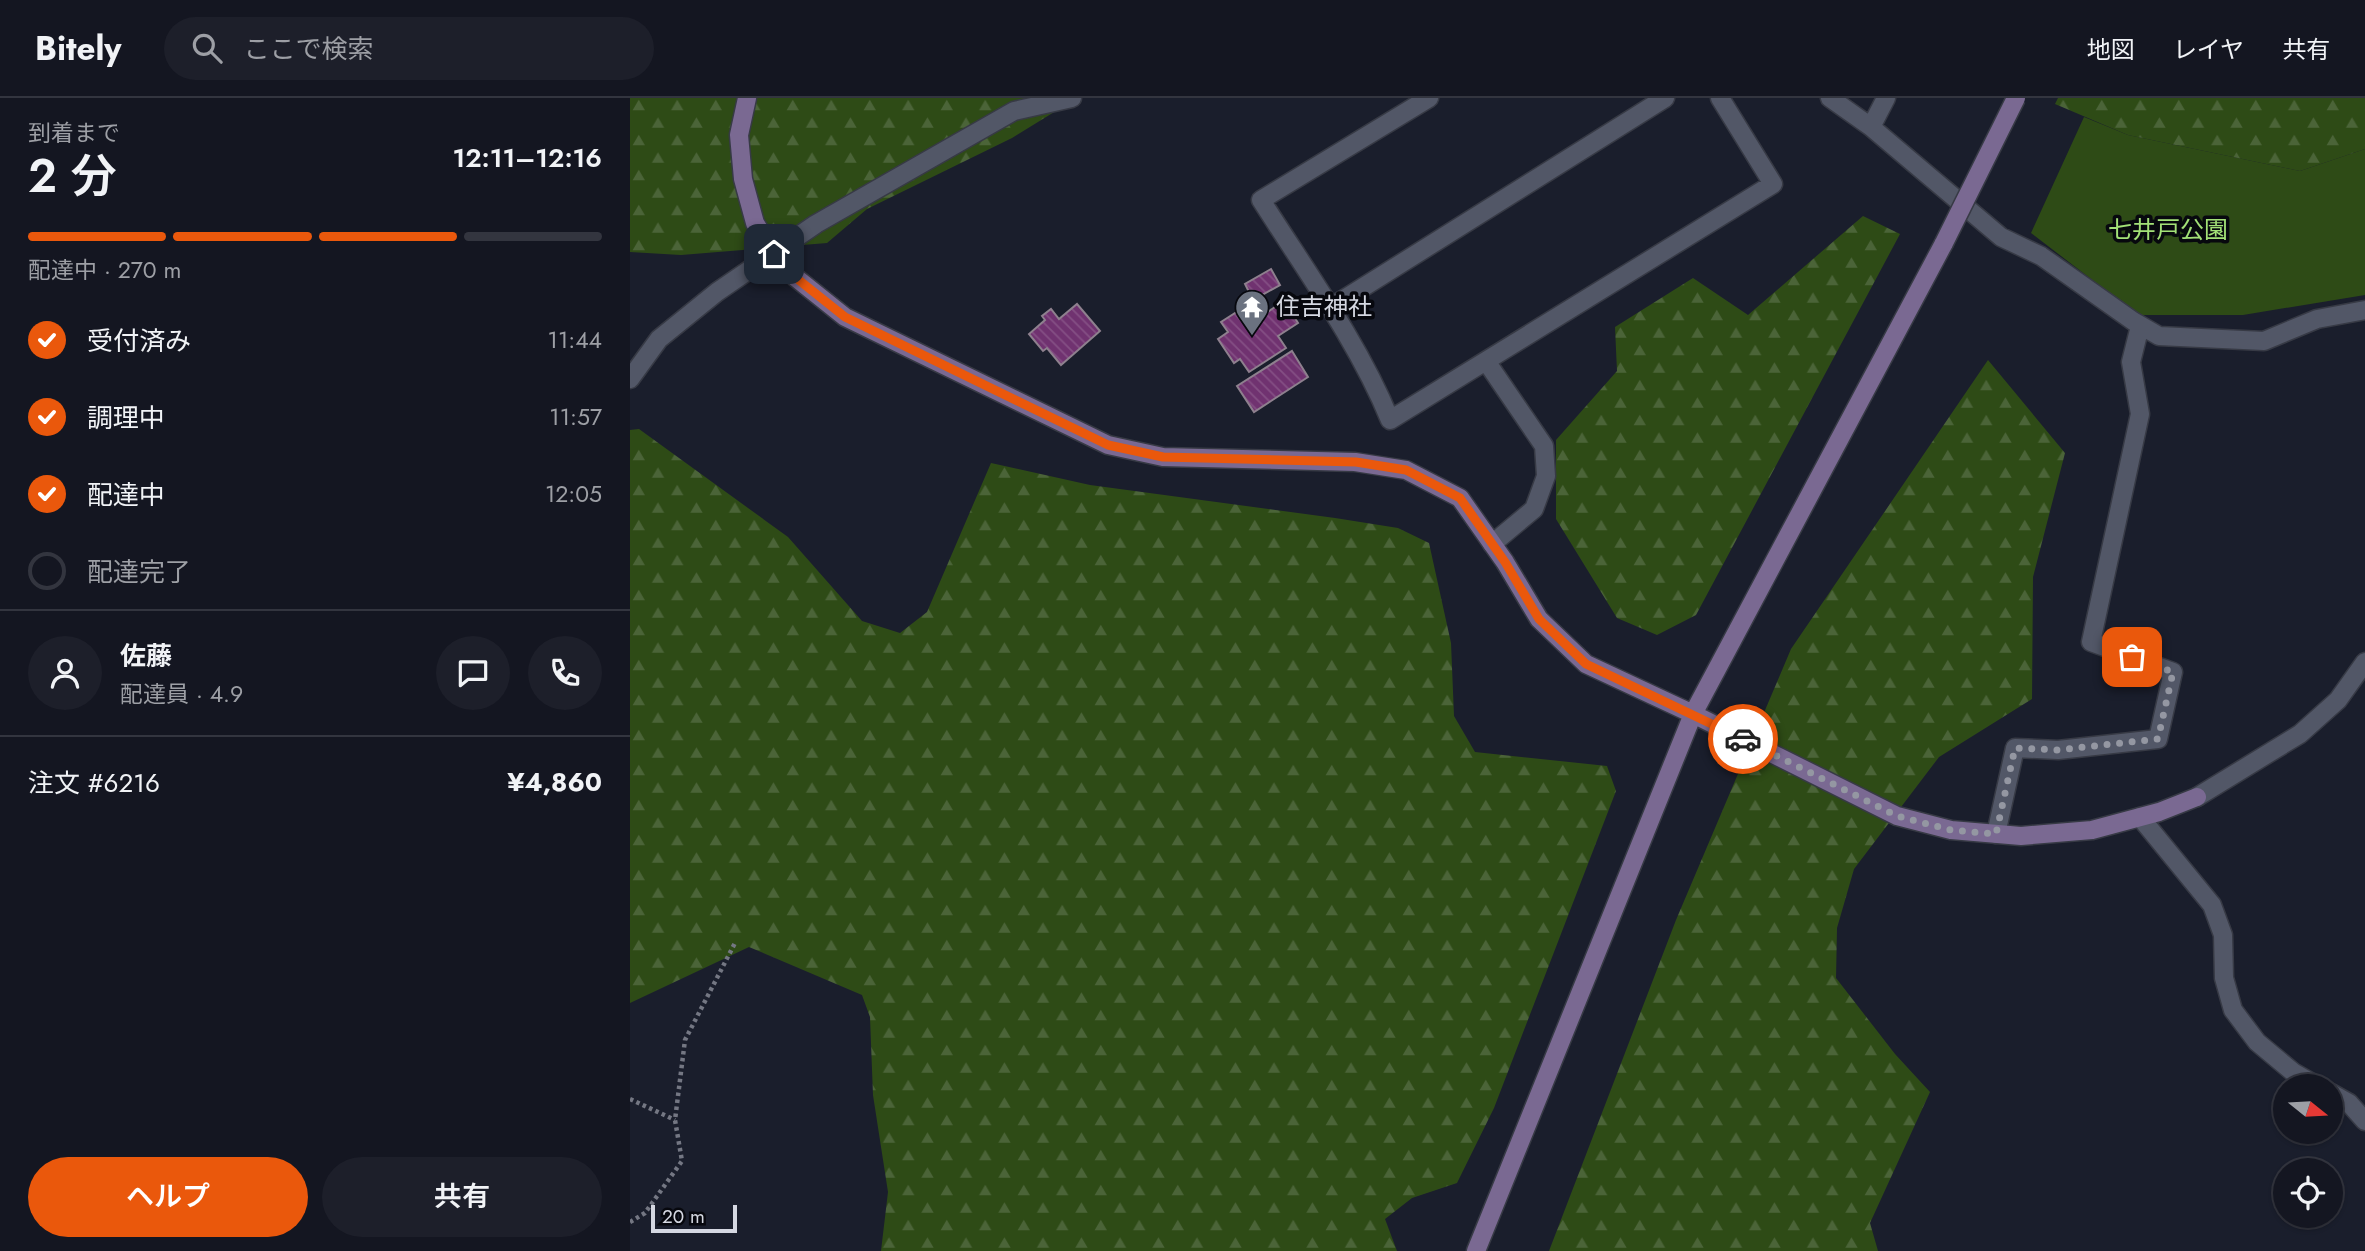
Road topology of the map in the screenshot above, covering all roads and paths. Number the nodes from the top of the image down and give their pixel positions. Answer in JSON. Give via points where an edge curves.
{"nodes":[{"id":1,"x":747,"y":98,"type":"edge"},
{"id":2,"x":1073,"y":98,"type":"edge"},
{"id":3,"x":1429,"y":98,"type":"edge"},
{"id":4,"x":1665,"y":98,"type":"edge"},
{"id":5,"x":1720,"y":98,"type":"edge"},
{"id":6,"x":1830,"y":98,"type":"edge"},
{"id":7,"x":1886,"y":98,"type":"edge"},
{"id":8,"x":2016,"y":98,"type":"edge"},
{"id":9,"x":1871,"y":127,"type":"junction"},
{"id":10,"x":774,"y":254,"type":"junction"},
{"id":11,"x":1330,"y":308,"type":"junction"},
{"id":12,"x":2365,"y":310,"type":"edge"},
{"id":13,"x":2140,"y":326,"type":"junction"},
{"id":14,"x":1486,"y":361,"type":"junction"},
{"id":15,"x":630,"y":379,"type":"edge"},
{"id":16,"x":1492,"y":544,"type":"junction"},
{"id":17,"x":2365,"y":662,"type":"edge"},
{"id":18,"x":1693,"y":714,"type":"junction"},
{"id":19,"x":2140,"y":817,"type":"junction"},
{"id":20,"x":1996,"y":834,"type":"junction"},
{"id":21,"x":736,"y":941,"type":"dead end"},
{"id":22,"x":2296,"y":1074,"type":"edge"},
{"id":23,"x":630,"y":1098,"type":"edge"},
{"id":24,"x":2343,"y":1100,"type":"edge"},
{"id":25,"x":675,"y":1120,"type":"junction"},
{"id":26,"x":2365,"y":1121,"type":"edge"},
{"id":27,"x":630,"y":1222,"type":"edge"},
{"id":28,"x":1476,"y":1251,"type":"edge"}],
"edges":[{"from":1,"to":10,"type":"street","via":[[739,135],[743,179],[755,223]]},
{"from":2,"to":10,"type":"street","via":[[1014,111],[816,224]]},
{"from":3,"to":11,"type":"street","via":[[1261,200]]},
{"from":4,"to":11,"type":"street"},
{"from":5,"to":14,"type":"street","via":[[1773,184]]},
{"from":6,"to":9,"type":"street"},
{"from":7,"to":9,"type":"street"},
{"from":8,"to":18,"type":"street","bridge":true,"via":[[1944,243]]},
{"from":9,"to":13,"type":"street","via":[[2001,237],[2041,256]]},
{"from":10,"to":15,"type":"street","via":[[659,339]]},
{"from":10,"to":16,"type":"street","via":[[845,317],[1108,445],[1163,457],[1356,462],[1406,470],[1460,498]]},
{"from":11,"to":14,"type":"street","via":[[1378,390],[1390,420]]},
{"from":12,"to":13,"type":"street","via":[[2317,318],[2264,341],[2159,336]]},
{"from":13,"to":20,"type":"street","via":[[2131,362],[2140,414],[2091,642],[2173,672],[2158,739],[2058,750],[2015,748]]},
{"from":14,"to":16,"type":"street","via":[[1544,446],[1546,476],[1534,509]]},
{"from":16,"to":18,"type":"street","via":[[1539,619],[1586,664]]},
{"from":17,"to":19,"type":"street","via":[[2338,700],[2300,734],[2197,797]]},
{"from":18,"to":20,"type":"street","via":[[1897,816],[1951,830]]},
{"from":18,"to":28,"type":"street"},
{"from":19,"to":20,"type":"street","via":[[2092,830]]},
{"from":19,"to":22,"type":"street","via":[[2212,905],[2223,935],[2224,978],[2233,1010],[2257,1042]]},
{"from":21,"to":25,"type":"path","via":[[685,1040]]},
{"from":23,"to":25,"type":"path"},
{"from":24,"to":26,"type":"street"},
{"from":25,"to":27,"type":"path","via":[[681,1161],[645,1213]]}]}
